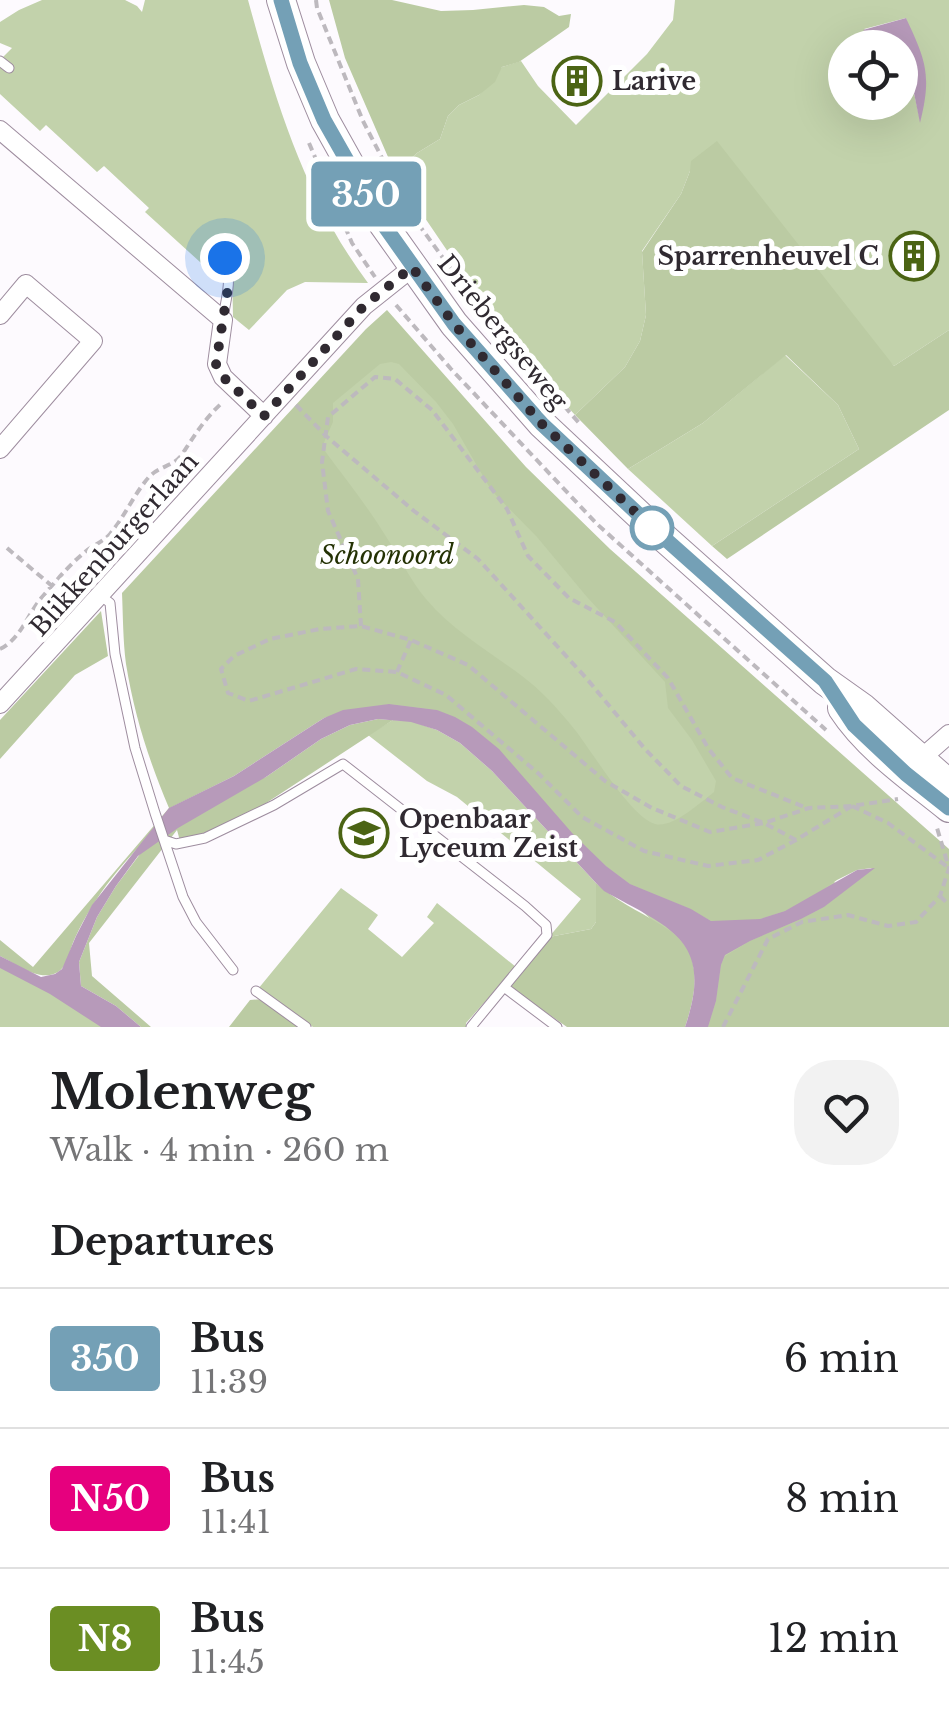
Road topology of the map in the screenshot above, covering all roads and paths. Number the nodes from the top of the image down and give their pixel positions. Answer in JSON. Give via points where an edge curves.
{"nodes":[{"id":1,"x":282,"y":0,"type":"edge"},
{"id":2,"x":316,"y":0,"type":"edge"},
{"id":3,"x":0,"y":130,"type":"edge"},
{"id":4,"x":358,"y":252,"type":"dead end"},
{"id":5,"x":221,"y":253,"type":"dead end"},
{"id":6,"x":412,"y":267,"type":"junction"},
{"id":7,"x":383,"y":289,"type":"junction"},
{"id":8,"x":0,"y":315,"type":"edge"},
{"id":9,"x":222,"y":320,"type":"junction"},
{"id":10,"x":236,"y":391,"type":"junction"},
{"id":11,"x":286,"y":394,"type":"junction"},
{"id":12,"x":264,"y":416,"type":"junction"},
{"id":13,"x":586,"y":432,"type":"dead end"},
{"id":14,"x":326,"y":436,"type":"junction"},
{"id":15,"x":0,"y":448,"type":"edge"},
{"id":16,"x":8,"y":548,"type":"dead end"},
{"id":17,"x":52,"y":586,"type":"junction"},
{"id":18,"x":101,"y":596,"type":"junction"},
{"id":19,"x":360,"y":626,"type":"junction"},
{"id":20,"x":411,"y":640,"type":"junction"},
{"id":21,"x":0,"y":649,"type":"edge"},
{"id":22,"x":397,"y":672,"type":"junction"},
{"id":23,"x":0,"y":675,"type":"edge"},
{"id":24,"x":16,"y":688,"type":"junction"},
{"id":25,"x":0,"y":704,"type":"edge"},
{"id":26,"x":949,"y":734,"type":"edge"},
{"id":27,"x":833,"y":736,"type":"dead end"},
{"id":28,"x":906,"y":780,"type":"junction"},
{"id":29,"x":949,"y":784,"type":"edge"},
{"id":30,"x":852,"y":806,"type":"junction"},
{"id":31,"x":809,"y":808,"type":"junction"},
{"id":32,"x":942,"y":816,"type":"edge"},
{"id":33,"x":764,"y":824,"type":"junction"},
{"id":34,"x":164,"y":840,"type":"junction"},
{"id":35,"x":796,"y":840,"type":"junction"},
{"id":36,"x":948,"y":868,"type":"edge"},
{"id":37,"x":940,"y":896,"type":"junction"},
{"id":38,"x":949,"y":905,"type":"edge"},
{"id":39,"x":233,"y":970,"type":"dead end"},
{"id":40,"x":504,"y":987,"type":"junction"},
{"id":41,"x":256,"y":991,"type":"dead end"},
{"id":42,"x":306,"y":1027,"type":"edge"},
{"id":43,"x":472,"y":1027,"type":"edge"},
{"id":44,"x":556,"y":1027,"type":"edge"},
{"id":45,"x":723,"y":1027,"type":"edge"}],
"edges":[{"from":1,"to":6,"type":"main road","name":"Driebergseweg","via":[[324,120]]},
{"from":2,"to":13,"type":"path","name":"Driebergseweg","via":[[363,121],[411,214],[486,318]]},
{"from":3,"to":9,"type":"street"},
{"from":4,"to":7,"type":"path"},
{"from":5,"to":9,"type":"lane","via":[[230,275]]},
{"from":6,"to":7,"type":"street","name":"Blikkenburgerlaan"},
{"from":6,"to":28,"type":"main road","name":"Driebergseweg","via":[[542,424],[825,681],[854,725]]},
{"from":7,"to":11,"type":"street","name":"Blikkenburgerlaan"},
{"from":7,"to":27,"type":"path","via":[[597,524]]},
{"from":8,"to":15,"type":"street","via":[[26,284],[93,341]]},
{"from":9,"to":10,"type":"street","via":[[216,364]]},
{"from":10,"to":12,"type":"street"},
{"from":10,"to":17,"type":"path","via":[[206,418],[178,460],[150,476],[108,535]]},
{"from":11,"to":12,"type":"street","name":"Blikkenburgerlaan"},
{"from":11,"to":14,"type":"path"},
{"from":12,"to":18,"type":"street","name":"Blikkenburgerlaan"},
{"from":14,"to":19,"type":"path","via":[[328,511],[358,579]]},
{"from":14,"to":31,"type":"path","via":[[328,417],[375,377],[395,379],[432,410],[506,508],[528,556],[569,598],[615,622],[668,678],[732,778]]},
{"from":14,"to":33,"type":"path","via":[[478,559],[681,786]]},
{"from":16,"to":17,"type":"path"},
{"from":17,"to":21,"type":"path"},
{"from":18,"to":24,"type":"street","name":"Blikkenburgerlaan"},
{"from":18,"to":34,"type":"lane","via":[[110,603],[114,654]]},
{"from":19,"to":20,"type":"path"},
{"from":19,"to":22,"type":"path","via":[[270,639],[234,656],[221,669],[228,692],[249,701],[356,669]]},
{"from":20,"to":22,"type":"path"},
{"from":20,"to":33,"type":"path","via":[[468,665],[566,750],[652,808],[710,832]]},
{"from":22,"to":35,"type":"path","via":[[446,695],[582,817],[644,851],[708,866],[758,860]]},
{"from":23,"to":24,"type":"street"},
{"from":24,"to":25,"type":"street","name":"Blikkenburgerlaan"},
{"from":26,"to":28,"type":"street"},
{"from":28,"to":29,"type":"main road","name":"Driebergseweg"},
{"from":28,"to":30,"type":"path"},
{"from":28,"to":32,"type":"main road","name":"Driebergseweg"},
{"from":30,"to":31,"type":"path"},
{"from":30,"to":35,"type":"path"},
{"from":30,"to":36,"type":"path"},
{"from":31,"to":33,"type":"path"},
{"from":32,"to":36,"type":"path"},
{"from":33,"to":35,"type":"path"},
{"from":34,"to":39,"type":"lane","via":[[196,922]]},
{"from":34,"to":40,"type":"lane","via":[[206,838],[343,764],[546,925],[547,935]]},
{"from":36,"to":37,"type":"path"},
{"from":37,"to":38,"type":"path"},
{"from":37,"to":45,"type":"path","via":[[916,922],[888,926],[848,915],[802,922],[768,939]]},
{"from":40,"to":43,"type":"lane"},
{"from":40,"to":44,"type":"lane"},
{"from":41,"to":42,"type":"lane"}]}
